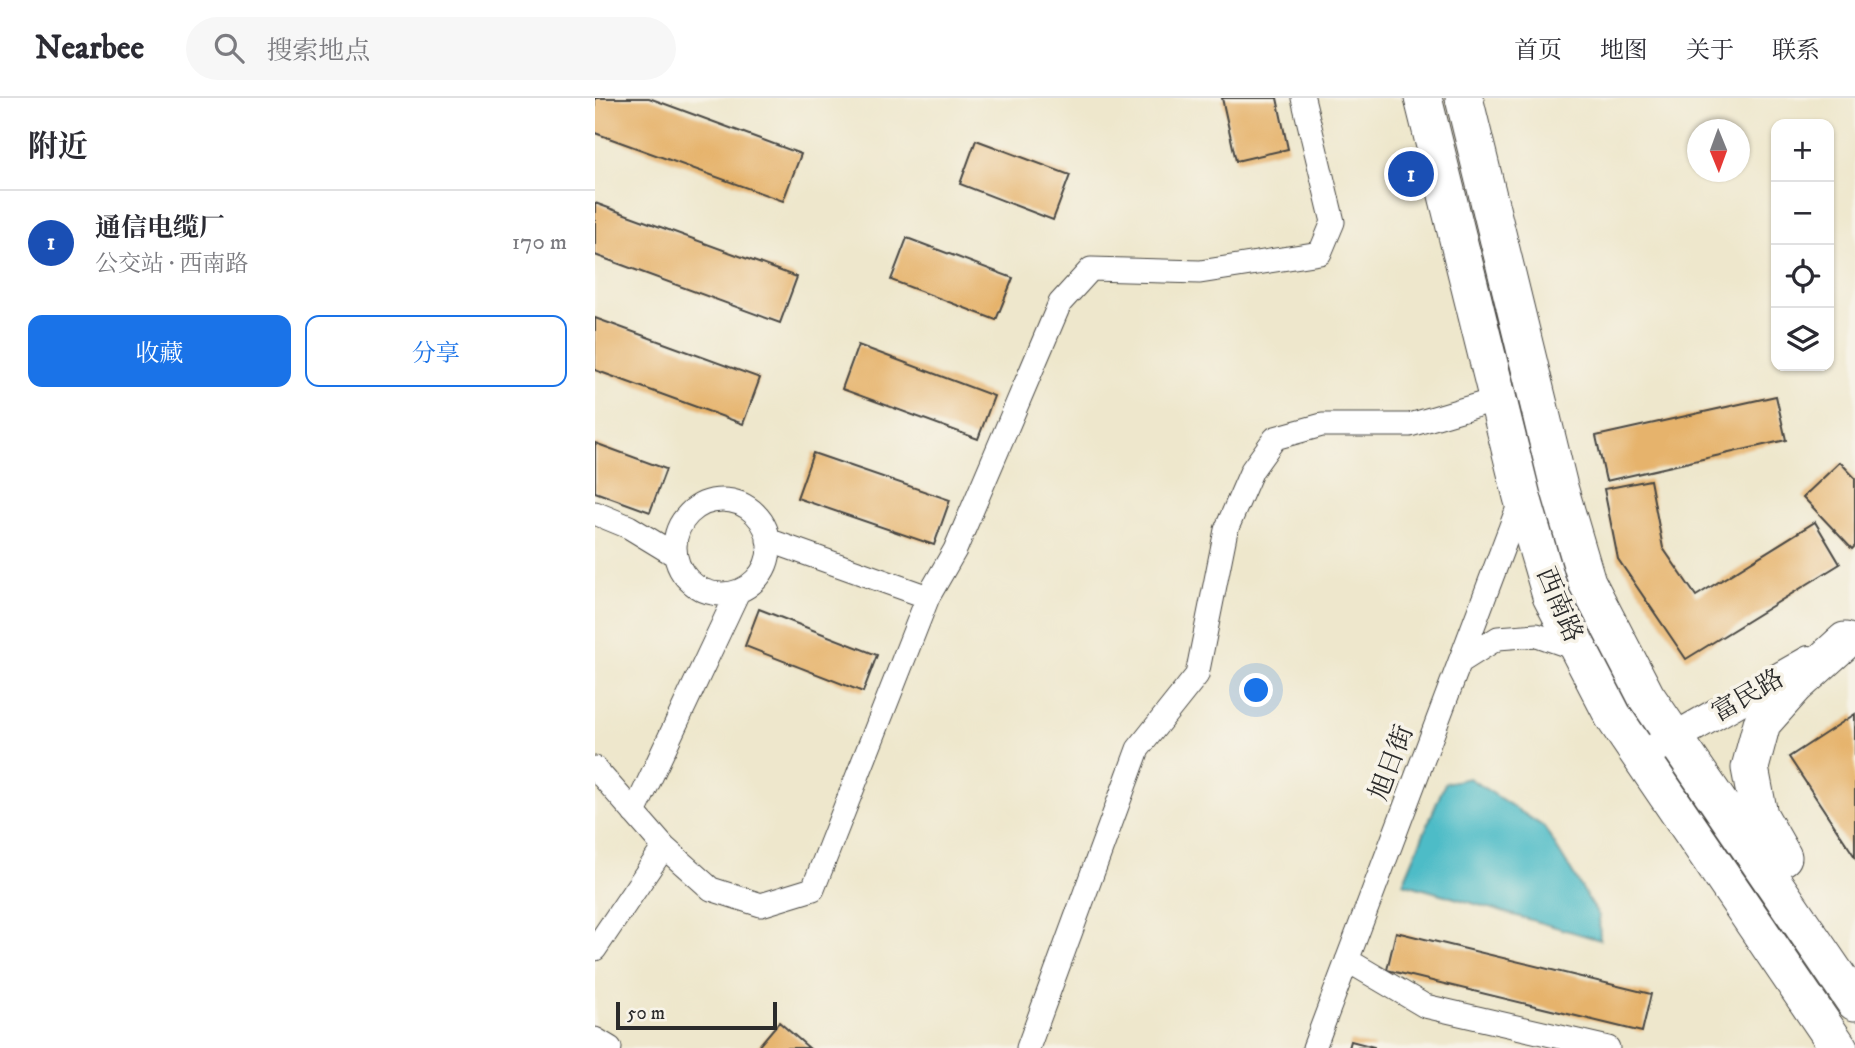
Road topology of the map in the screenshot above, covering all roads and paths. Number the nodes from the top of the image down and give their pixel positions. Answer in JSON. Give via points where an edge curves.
{"nodes":[{"id":1,"x":1303,"y":98,"type":"edge"},
{"id":2,"x":1423,"y":98,"type":"edge"},
{"id":3,"x":1464,"y":98,"type":"edge"},
{"id":4,"x":1498,"y":399,"type":"junction"},
{"id":5,"x":1522,"y":497,"type":"junction"},
{"id":6,"x":595,"y":513,"type":"edge"},
{"id":7,"x":768,"y":540,"type":"junction"},
{"id":8,"x":675,"y":555,"type":"junction"},
{"id":9,"x":737,"y":592,"type":"junction"},
{"id":10,"x":928,"y":597,"type":"junction"},
{"id":11,"x":1850,"y":638,"type":"edge"},
{"id":12,"x":1577,"y":649,"type":"junction"},
{"id":13,"x":1460,"y":662,"type":"junction"},
{"id":14,"x":1675,"y":737,"type":"junction"},
{"id":15,"x":1642,"y":756,"type":"junction"},
{"id":16,"x":595,"y":768,"type":"edge"},
{"id":17,"x":634,"y":813,"type":"junction"},
{"id":18,"x":664,"y":847,"type":"junction"},
{"id":19,"x":595,"y":949,"type":"edge"},
{"id":20,"x":1347,"y":960,"type":"junction"},
{"id":21,"x":1833,"y":970,"type":"junction"},
{"id":22,"x":1855,"y":1002,"type":"edge"},
{"id":23,"x":1518,"y":1038,"type":"edge"},
{"id":24,"x":595,"y":1039,"type":"edge"},
{"id":25,"x":610,"y":1048,"type":"edge"},
{"id":26,"x":1028,"y":1048,"type":"edge"},
{"id":27,"x":1314,"y":1048,"type":"edge"},
{"id":28,"x":1608,"y":1048,"type":"edge"},
{"id":29,"x":1839,"y":1048,"type":"edge"}],
"edges":[{"from":1,"to":10,"type":"street","via":[[1333,222],[1319,253],[1200,272],[1091,269],[1060,303],[955,550]]},
{"from":2,"to":4,"type":"main road","name":"西南路"},
{"from":3,"to":14,"type":"main road","name":"西南路","via":[[1559,487],[1587,582],[1646,696]]},
{"from":4,"to":5,"type":"main road","name":"西南路"},
{"from":4,"to":26,"type":"street","via":[[1410,425],[1322,425],[1275,438],[1252,470],[1226,530],[1197,675],[1138,749]]},
{"from":5,"to":12,"type":"main road","name":"西南路","via":[[1551,596]]},
{"from":5,"to":13,"type":"street","name":"旭日街"},
{"from":6,"to":8,"type":"street"},
{"from":7,"to":8,"type":"street","via":[[759,520],[743,505],[714,501],[700,506],[684,521],[675,541]]},
{"from":7,"to":9,"type":"street","via":[[762,571],[752,584]]},
{"from":7,"to":10,"type":"street"},
{"from":8,"to":9,"type":"street","via":[[691,583],[713,593]]},
{"from":9,"to":17,"type":"street"},
{"from":10,"to":18,"type":"street","via":[[813,889],[761,905],[711,889]]},
{"from":11,"to":14,"type":"street","name":"富民路"},
{"from":11,"to":21,"type":"main road","via":[[1795,686],[1762,723],[1750,768],[1759,815],[1802,889]]},
{"from":12,"to":13,"type":"street","via":[[1537,635],[1498,638]]},
{"from":12,"to":15,"type":"main road","name":"西南路","via":[[1613,716]]},
{"from":13,"to":20,"type":"street","name":"旭日街"},
{"from":14,"to":15,"type":"street","name":"富民路"},
{"from":14,"to":21,"type":"main road","name":"西南路"},
{"from":15,"to":29,"type":"main road","name":"西南路"},
{"from":16,"to":17,"type":"street"},
{"from":17,"to":18,"type":"street"},
{"from":18,"to":19,"type":"street"},
{"from":20,"to":23,"type":"street","via":[[1425,1006]]},
{"from":20,"to":27,"type":"street","name":"旭日街"},
{"from":21,"to":22,"type":"main road","name":"西南路"},
{"from":23,"to":28,"type":"street"},
{"from":24,"to":25,"type":"street"}]}
